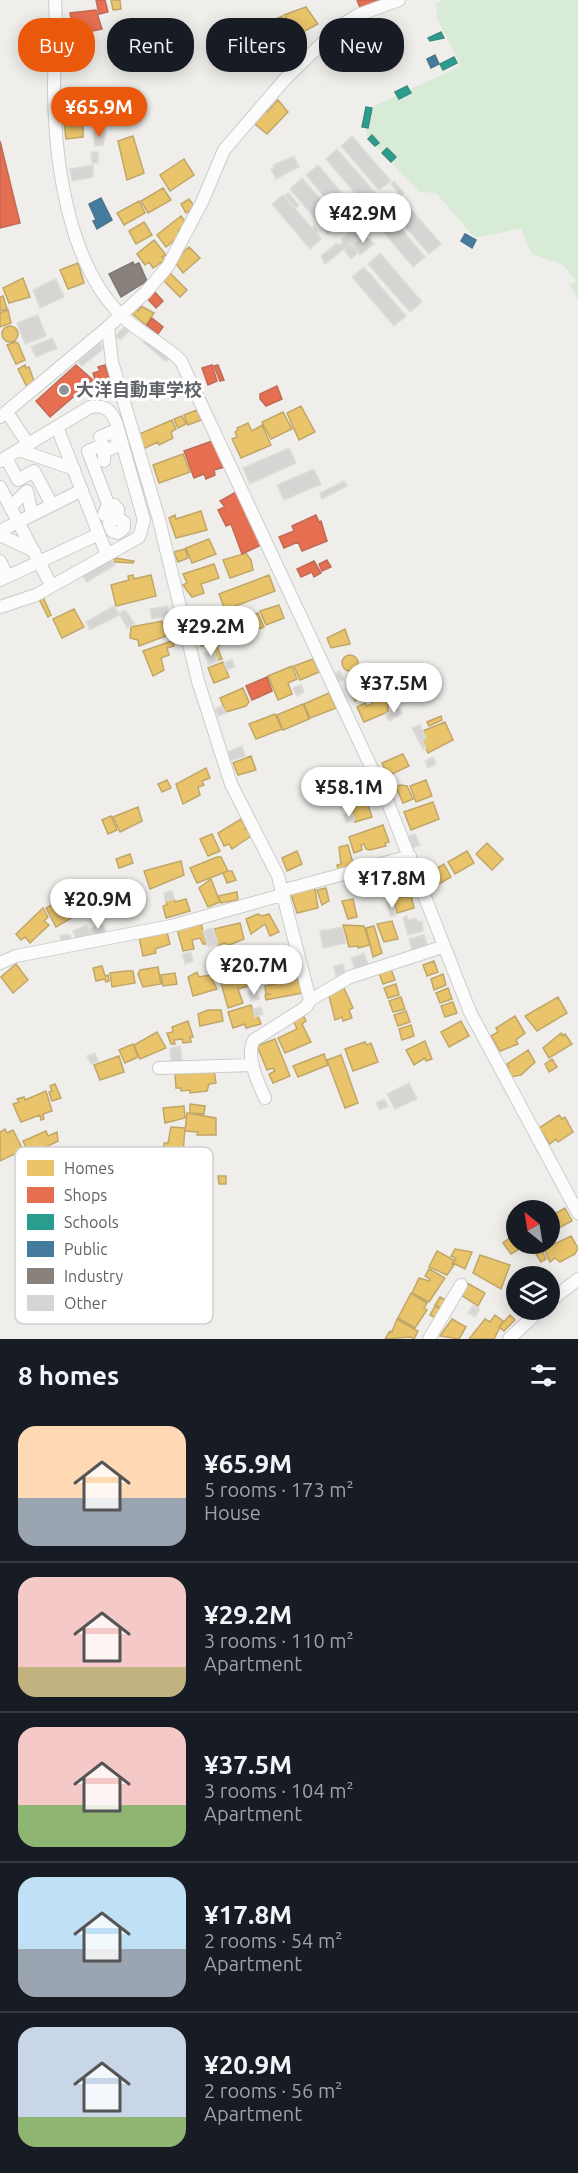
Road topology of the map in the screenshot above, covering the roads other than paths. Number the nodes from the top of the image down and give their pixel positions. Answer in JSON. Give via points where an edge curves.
{"nodes":[{"id":1,"x":55,"y":0,"type":"edge"},
{"id":2,"x":399,"y":0,"type":"edge"},
{"id":3,"x":120,"y":315,"type":"junction"},
{"id":4,"x":108,"y":327,"type":"junction"},
{"id":5,"x":3,"y":414,"type":"edge"},
{"id":6,"x":57,"y":427,"type":"junction"},
{"id":7,"x":119,"y":439,"type":"junction"},
{"id":8,"x":24,"y":447,"type":"junction"},
{"id":9,"x":3,"y":460,"type":"edge"},
{"id":10,"x":104,"y":461,"type":"dead end"},
{"id":11,"x":74,"y":469,"type":"junction"},
{"id":12,"x":0,"y":487,"type":"edge"},
{"id":13,"x":82,"y":490,"type":"junction"},
{"id":14,"x":52,"y":505,"type":"junction"},
{"id":15,"x":10,"y":507,"type":"junction"},
{"id":16,"x":32,"y":514,"type":"junction"},
{"id":17,"x":113,"y":518,"type":"dead end"},
{"id":18,"x":18,"y":522,"type":"junction"},
{"id":19,"x":0,"y":533,"type":"edge"},
{"id":20,"x":99,"y":534,"type":"junction"},
{"id":21,"x":107,"y":555,"type":"junction"},
{"id":22,"x":36,"y":556,"type":"junction"},
{"id":23,"x":0,"y":561,"type":"edge"},
{"id":24,"x":4,"y":578,"type":"edge"},
{"id":25,"x":51,"y":585,"type":"junction"},
{"id":26,"x":0,"y":607,"type":"edge"},
{"id":27,"x":410,"y":856,"type":"junction"},
{"id":28,"x":282,"y":893,"type":"junction"},
{"id":29,"x":442,"y":947,"type":"junction"},
{"id":30,"x":0,"y":963,"type":"edge"},
{"id":31,"x":310,"y":1000,"type":"junction"},
{"id":32,"x":253,"y":1065,"type":"junction"},
{"id":33,"x":159,"y":1068,"type":"dead end"},
{"id":34,"x":265,"y":1098,"type":"dead end"},
{"id":35,"x":578,"y":1213,"type":"edge"},
{"id":36,"x":578,"y":1279,"type":"edge"},
{"id":37,"x":461,"y":1286,"type":"dead end"},
{"id":38,"x":560,"y":1293,"type":"edge"},
{"id":39,"x":529,"y":1320,"type":"edge"},
{"id":40,"x":429,"y":1339,"type":"edge"},
{"id":41,"x":509,"y":1339,"type":"edge"}],
"edges":[{"from":1,"to":3,"type":"street","via":[[54,92],[66,204],[97,286]]},
{"from":2,"to":3,"type":"street","via":[[358,15],[339,27],[253,115],[224,150],[168,266]]},
{"from":3,"to":4,"type":"street"},
{"from":3,"to":27,"type":"street","via":[[168,347],[181,361]]},
{"from":4,"to":5,"type":"street"},
{"from":4,"to":28,"type":"street","via":[[112,362],[158,516],[198,681],[231,784],[269,856]]},
{"from":5,"to":8,"type":"street"},
{"from":6,"to":7,"type":"street","via":[[90,407],[101,406],[110,411]]},
{"from":6,"to":8,"type":"street"},
{"from":6,"to":11,"type":"street"},
{"from":7,"to":10,"type":"street","via":[[118,445],[104,452]]},
{"from":7,"to":17,"type":"street","via":[[114,432],[100,437],[103,445],[88,451],[108,504],[104,514]]},
{"from":7,"to":21,"type":"street","via":[[144,520],[139,537]]},
{"from":8,"to":9,"type":"street"},
{"from":8,"to":11,"type":"street"},
{"from":9,"to":14,"type":"street","via":[[18,480],[34,471]]},
{"from":11,"to":13,"type":"street"},
{"from":12,"to":15,"type":"street"},
{"from":13,"to":14,"type":"street"},
{"from":13,"to":20,"type":"street"},
{"from":14,"to":16,"type":"street"},
{"from":15,"to":16,"type":"street","via":[[27,491]]},
{"from":15,"to":18,"type":"street"},
{"from":16,"to":18,"type":"street"},
{"from":18,"to":19,"type":"street"},
{"from":18,"to":22,"type":"street"},
{"from":19,"to":22,"type":"street"},
{"from":20,"to":21,"type":"street"},
{"from":20,"to":22,"type":"street"},
{"from":21,"to":25,"type":"street"},
{"from":22,"to":24,"type":"street"},
{"from":22,"to":25,"type":"street"},
{"from":23,"to":24,"type":"street"},
{"from":25,"to":26,"type":"street","via":[[36,595]]},
{"from":27,"to":28,"type":"street"},
{"from":27,"to":29,"type":"street"},
{"from":28,"to":30,"type":"street","via":[[171,926],[16,956]]},
{"from":28,"to":31,"type":"street"},
{"from":29,"to":31,"type":"street","via":[[350,977]]},
{"from":29,"to":35,"type":"street","via":[[485,1042]]},
{"from":31,"to":32,"type":"street","via":[[306,1007],[254,1040]]},
{"from":32,"to":33,"type":"street"},
{"from":32,"to":34,"type":"street"},
{"from":36,"to":38,"type":"street"},
{"from":37,"to":40,"type":"street"},
{"from":39,"to":41,"type":"street"}]}
